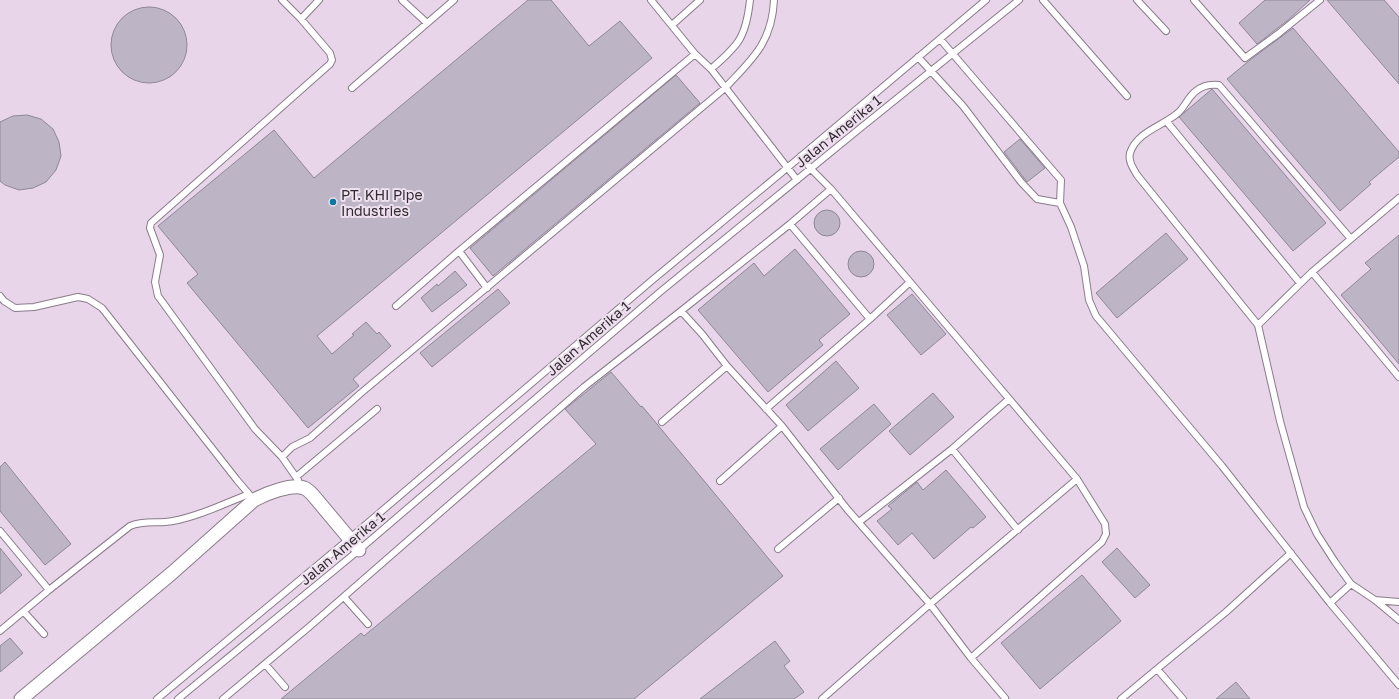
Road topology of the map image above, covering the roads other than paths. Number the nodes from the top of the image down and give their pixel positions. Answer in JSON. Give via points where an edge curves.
{"nodes":[{"id":1,"x":282,"y":0,"type":"edge"},
{"id":2,"x":319,"y":0,"type":"edge"},
{"id":3,"x":402,"y":0,"type":"edge"},
{"id":4,"x":454,"y":0,"type":"edge"},
{"id":5,"x":651,"y":0,"type":"edge"},
{"id":6,"x":700,"y":0,"type":"edge"},
{"id":7,"x":750,"y":0,"type":"edge"},
{"id":8,"x":774,"y":0,"type":"edge"},
{"id":9,"x":986,"y":0,"type":"edge"},
{"id":10,"x":1019,"y":0,"type":"edge"},
{"id":11,"x":1043,"y":0,"type":"edge"},
{"id":12,"x":1137,"y":0,"type":"edge"},
{"id":13,"x":1194,"y":0,"type":"edge"},
{"id":14,"x":1320,"y":0,"type":"edge"},
{"id":15,"x":301,"y":19,"type":"junction"},
{"id":16,"x":427,"y":23,"type":"junction"},
{"id":17,"x":672,"y":24,"type":"junction"},
{"id":18,"x":1166,"y":31,"type":"dead end"},
{"id":19,"x":940,"y":39,"type":"junction"},
{"id":20,"x":695,"y":54,"type":"junction"},
{"id":21,"x":954,"y":54,"type":"junction"},
{"id":22,"x":918,"y":58,"type":"junction"},
{"id":23,"x":711,"y":69,"type":"junction"},
{"id":24,"x":931,"y":72,"type":"junction"},
{"id":25,"x":352,"y":88,"type":"dead end"},
{"id":26,"x":725,"y":88,"type":"junction"},
{"id":27,"x":1127,"y":96,"type":"dead end"},
{"id":28,"x":1166,"y":122,"type":"junction"},
{"id":29,"x":801,"y":156,"type":"junction"},
{"id":30,"x":787,"y":168,"type":"junction"},
{"id":31,"x":811,"y":169,"type":"junction"},
{"id":32,"x":797,"y":180,"type":"junction"},
{"id":33,"x":831,"y":189,"type":"junction"},
{"id":34,"x":1399,"y":198,"type":"edge"},
{"id":35,"x":1060,"y":203,"type":"junction"},
{"id":36,"x":790,"y":224,"type":"junction"},
{"id":37,"x":1351,"y":239,"type":"junction"},
{"id":38,"x":458,"y":251,"type":"junction"},
{"id":39,"x":1312,"y":272,"type":"junction"},
{"id":40,"x":910,"y":282,"type":"junction"},
{"id":41,"x":1300,"y":283,"type":"junction"},
{"id":42,"x":487,"y":288,"type":"junction"},
{"id":43,"x":0,"y":296,"type":"edge"},
{"id":44,"x":396,"y":306,"type":"dead end"},
{"id":45,"x":681,"y":311,"type":"junction"},
{"id":46,"x":870,"y":319,"type":"junction"},
{"id":47,"x":1258,"y":325,"type":"junction"},
{"id":48,"x":727,"y":366,"type":"junction"},
{"id":49,"x":1399,"y":377,"type":"edge"},
{"id":50,"x":1009,"y":399,"type":"junction"},
{"id":51,"x":377,"y":409,"type":"dead end"},
{"id":52,"x":766,"y":409,"type":"junction"},
{"id":53,"x":662,"y":422,"type":"dead end"},
{"id":54,"x":782,"y":426,"type":"junction"},
{"id":55,"x":952,"y":448,"type":"junction"},
{"id":56,"x":282,"y":457,"type":"junction"},
{"id":57,"x":296,"y":477,"type":"junction"},
{"id":58,"x":1076,"y":479,"type":"junction"},
{"id":59,"x":720,"y":481,"type":"dead end"},
{"id":60,"x":304,"y":488,"type":"junction"},
{"id":61,"x":251,"y":497,"type":"junction"},
{"id":62,"x":839,"y":498,"type":"junction"},
{"id":63,"x":859,"y":522,"type":"junction"},
{"id":64,"x":1018,"y":530,"type":"junction"},
{"id":65,"x":0,"y":531,"type":"edge"},
{"id":66,"x":349,"y":539,"type":"junction"},
{"id":67,"x":778,"y":549,"type":"dead end"},
{"id":68,"x":359,"y":550,"type":"junction"},
{"id":69,"x":1291,"y":553,"type":"junction"},
{"id":70,"x":1351,"y":584,"type":"junction"},
{"id":71,"x":49,"y":590,"type":"junction"},
{"id":72,"x":344,"y":597,"type":"junction"},
{"id":73,"x":1375,"y":600,"type":"junction"},
{"id":74,"x":1399,"y":602,"type":"edge"},
{"id":75,"x":1330,"y":603,"type":"junction"},
{"id":76,"x":930,"y":604,"type":"junction"},
{"id":77,"x":24,"y":612,"type":"junction"},
{"id":78,"x":1399,"y":620,"type":"edge"},
{"id":79,"x":368,"y":624,"type":"dead end"},
{"id":80,"x":0,"y":631,"type":"edge"},
{"id":81,"x":44,"y":634,"type":"dead end"},
{"id":82,"x":971,"y":658,"type":"junction"},
{"id":83,"x":265,"y":664,"type":"junction"},
{"id":84,"x":1157,"y":669,"type":"junction"},
{"id":85,"x":1399,"y":685,"type":"edge"},
{"id":86,"x":285,"y":688,"type":"dead end"},
{"id":87,"x":1005,"y":698,"type":"edge"},
{"id":88,"x":21,"y":699,"type":"edge"},
{"id":89,"x":158,"y":699,"type":"edge"},
{"id":90,"x":178,"y":699,"type":"edge"},
{"id":91,"x":223,"y":699,"type":"edge"},
{"id":92,"x":822,"y":699,"type":"edge"},
{"id":93,"x":1121,"y":699,"type":"edge"},
{"id":94,"x":1183,"y":699,"type":"edge"}],
"edges":[{"from":1,"to":15,"type":"lane"},
{"from":2,"to":15,"type":"lane"},
{"from":3,"to":16,"type":"lane"},
{"from":4,"to":16,"type":"lane"},
{"from":5,"to":17,"type":"lane"},
{"from":6,"to":17,"type":"lane"},
{"from":7,"to":23,"type":"lane","via":[[748,20],[743,34],[736,45]]},
{"from":8,"to":26,"type":"lane","via":[[770,27],[759,51]]},
{"from":9,"to":19,"type":"lane","name":"Jalan Amerika 1"},
{"from":10,"to":21,"type":"lane","name":"Jalan Amerika 1"},
{"from":11,"to":27,"type":"lane"},
{"from":12,"to":18,"type":"lane"},
{"from":13,"to":14,"type":"lane","via":[[1245,58]]},
{"from":15,"to":56,"type":"lane","via":[[330,53],[330,64],[151,223],[150,228],[160,255],[155,282],[158,296],[256,429]]},
{"from":16,"to":25,"type":"lane"},
{"from":17,"to":20,"type":"lane"},
{"from":19,"to":21,"type":"lane"},
{"from":19,"to":22,"type":"lane","name":"Jalan Amerika 1"},
{"from":20,"to":23,"type":"lane"},
{"from":20,"to":38,"type":"lane"},
{"from":21,"to":24,"type":"lane","name":"Jalan Amerika 1"},
{"from":21,"to":35,"type":"lane","via":[[1061,180]]},
{"from":22,"to":24,"type":"lane"},
{"from":22,"to":29,"type":"lane","name":"Jalan Amerika 1"},
{"from":23,"to":26,"type":"lane"},
{"from":24,"to":31,"type":"lane","name":"Jalan Amerika 1"},
{"from":24,"to":35,"type":"lane","via":[[963,106],[1037,199]]},
{"from":26,"to":30,"type":"lane"},
{"from":26,"to":42,"type":"lane"},
{"from":28,"to":37,"type":"lane","via":[[1181,110],[1197,91],[1210,84],[1220,85]]},
{"from":28,"to":41,"type":"lane"},
{"from":28,"to":47,"type":"lane","via":[[1147,132],[1137,141],[1130,152],[1130,162],[1137,175]]},
{"from":29,"to":30,"type":"lane","name":"Jalan Amerika 1"},
{"from":29,"to":31,"type":"lane"},
{"from":30,"to":32,"type":"lane"},
{"from":30,"to":66,"type":"lane","name":"Jalan Amerika 1"},
{"from":31,"to":32,"type":"lane","name":"Jalan Amerika 1"},
{"from":31,"to":33,"type":"lane"},
{"from":32,"to":68,"type":"lane","name":"Jalan Amerika 1","via":[[660,292]]},
{"from":33,"to":36,"type":"lane"},
{"from":33,"to":40,"type":"lane"},
{"from":34,"to":37,"type":"lane"},
{"from":35,"to":69,"type":"lane","via":[[1084,266],[1089,300],[1096,316]]},
{"from":36,"to":45,"type":"lane"},
{"from":36,"to":46,"type":"lane"},
{"from":37,"to":39,"type":"lane"},
{"from":38,"to":42,"type":"lane"},
{"from":38,"to":44,"type":"lane"},
{"from":39,"to":41,"type":"lane"},
{"from":39,"to":49,"type":"lane"},
{"from":40,"to":46,"type":"lane"},
{"from":40,"to":50,"type":"lane"},
{"from":41,"to":47,"type":"lane"},
{"from":42,"to":56,"type":"lane","via":[[310,438],[292,447]]},
{"from":43,"to":61,"type":"lane","via":[[16,308],[34,307],[78,297],[102,308]]},
{"from":45,"to":48,"type":"lane"},
{"from":45,"to":72,"type":"lane","via":[[584,387]]},
{"from":46,"to":52,"type":"lane"},
{"from":47,"to":70,"type":"lane","via":[[1280,421],[1304,507],[1324,545]]},
{"from":48,"to":52,"type":"lane"},
{"from":48,"to":53,"type":"lane"},
{"from":50,"to":55,"type":"lane"},
{"from":50,"to":58,"type":"lane"},
{"from":51,"to":57,"type":"lane"},
{"from":52,"to":54,"type":"lane"},
{"from":54,"to":59,"type":"lane"},
{"from":54,"to":62,"type":"lane"},
{"from":55,"to":63,"type":"lane"},
{"from":55,"to":64,"type":"lane"},
{"from":56,"to":57,"type":"lane"},
{"from":57,"to":60,"type":"lane"},
{"from":58,"to":64,"type":"lane"},
{"from":58,"to":82,"type":"lane","via":[[1105,524],[1106,534],[1102,542]]},
{"from":60,"to":61,"type":"street","via":[[292,486]]},
{"from":60,"to":66,"type":"street","via":[[312,494]]},
{"from":61,"to":71,"type":"lane","via":[[172,521],[138,522]]},
{"from":61,"to":88,"type":"street","via":[[172,573]]},
{"from":62,"to":63,"type":"lane"},
{"from":62,"to":67,"type":"lane"},
{"from":63,"to":76,"type":"lane"},
{"from":64,"to":76,"type":"lane"},
{"from":65,"to":71,"type":"lane"},
{"from":66,"to":68,"type":"street"},
{"from":66,"to":89,"type":"lane","name":"Jalan Amerika 1"},
{"from":68,"to":90,"type":"lane","name":"Jalan Amerika 1"},
{"from":69,"to":75,"type":"lane"},
{"from":69,"to":84,"type":"lane","via":[[1226,612]]},
{"from":70,"to":73,"type":"lane"},
{"from":70,"to":75,"type":"lane"},
{"from":71,"to":77,"type":"lane"},
{"from":72,"to":79,"type":"lane"},
{"from":72,"to":83,"type":"lane"},
{"from":73,"to":74,"type":"lane"},
{"from":73,"to":78,"type":"lane"},
{"from":75,"to":85,"type":"lane"},
{"from":76,"to":82,"type":"lane"},
{"from":76,"to":92,"type":"lane"},
{"from":77,"to":80,"type":"lane"},
{"from":77,"to":81,"type":"lane"},
{"from":82,"to":87,"type":"lane"},
{"from":83,"to":86,"type":"lane"},
{"from":83,"to":91,"type":"lane"},
{"from":84,"to":93,"type":"lane"},
{"from":84,"to":94,"type":"lane"}]}
